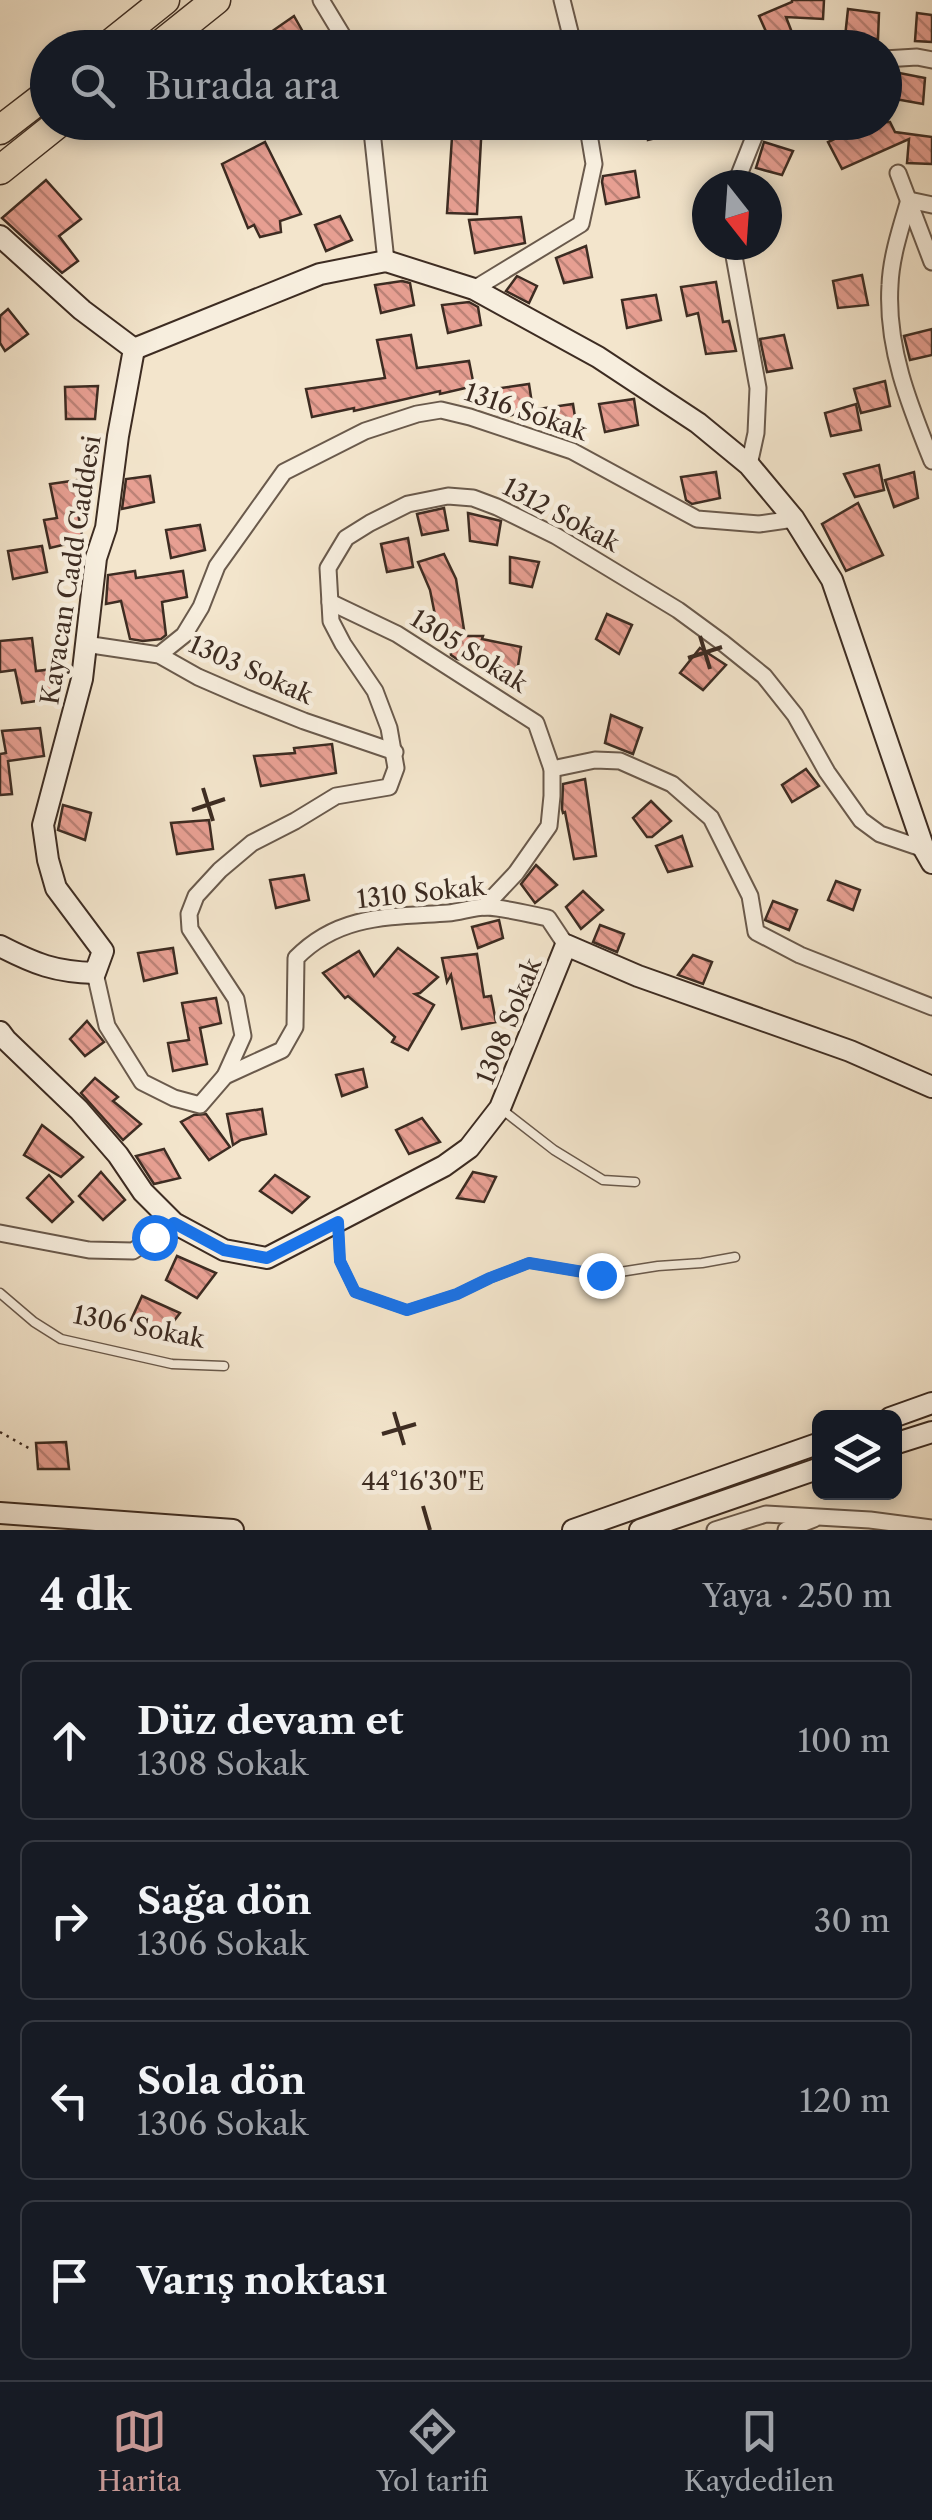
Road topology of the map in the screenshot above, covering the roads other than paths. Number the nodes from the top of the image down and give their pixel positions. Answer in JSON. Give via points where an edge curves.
{"nodes":[{"id":1,"x":165,"y":0,"type":"edge"},
{"id":2,"x":216,"y":0,"type":"edge"},
{"id":3,"x":320,"y":0,"type":"edge"},
{"id":4,"x":562,"y":0,"type":"edge"},
{"id":5,"x":128,"y":30,"type":"edge"},
{"id":6,"x":178,"y":30,"type":"edge"},
{"id":7,"x":339,"y":30,"type":"edge"},
{"id":8,"x":570,"y":30,"type":"edge"},
{"id":9,"x":902,"y":58,"type":"edge"},
{"id":10,"x":932,"y":60,"type":"edge"},
{"id":11,"x":30,"y":107,"type":"edge"},
{"id":12,"x":0,"y":130,"type":"edge"},
{"id":13,"x":38,"y":140,"type":"edge"},
{"id":14,"x":373,"y":140,"type":"edge"},
{"id":15,"x":590,"y":140,"type":"edge"},
{"id":16,"x":753,"y":140,"type":"edge"},
{"id":17,"x":0,"y":170,"type":"edge"},
{"id":18,"x":741,"y":170,"type":"edge"},
{"id":19,"x":898,"y":173,"type":"dead end"},
{"id":20,"x":909,"y":200,"type":"junction"},
{"id":21,"x":932,"y":205,"type":"edge"},
{"id":22,"x":0,"y":236,"type":"edge"},
{"id":23,"x":735,"y":260,"type":"edge"},
{"id":24,"x":386,"y":262,"type":"junction"},
{"id":25,"x":932,"y":262,"type":"edge"},
{"id":26,"x":474,"y":289,"type":"junction"},
{"id":27,"x":134,"y":348,"type":"junction"},
{"id":28,"x":932,"y":461,"type":"edge"},
{"id":29,"x":749,"y":464,"type":"junction"},
{"id":30,"x":794,"y":519,"type":"junction"},
{"id":31,"x":330,"y":602,"type":"junction"},
{"id":32,"x":86,"y":644,"type":"junction"},
{"id":33,"x":159,"y":655,"type":"junction"},
{"id":34,"x":395,"y":752,"type":"junction"},
{"id":35,"x":552,"y":769,"type":"junction"},
{"id":36,"x":928,"y":856,"type":"edge"},
{"id":37,"x":484,"y":907,"type":"junction"},
{"id":38,"x":566,"y":944,"type":"junction"},
{"id":39,"x":0,"y":946,"type":"edge"},
{"id":40,"x":95,"y":973,"type":"junction"},
{"id":41,"x":932,"y":1007,"type":"edge"},
{"id":42,"x":0,"y":1032,"type":"edge"},
{"id":43,"x":225,"y":1076,"type":"junction"},
{"id":44,"x":932,"y":1087,"type":"edge"},
{"id":45,"x":500,"y":1108,"type":"junction"},
{"id":46,"x":635,"y":1182,"type":"dead end"},
{"id":47,"x":338,"y":1222,"type":"junction"},
{"id":48,"x":174,"y":1223,"type":"junction"},
{"id":49,"x":0,"y":1234,"type":"edge"},
{"id":50,"x":735,"y":1257,"type":"dead end"},
{"id":51,"x":0,"y":1294,"type":"edge"},
{"id":52,"x":224,"y":1366,"type":"dead end"},
{"id":53,"x":932,"y":1403,"type":"edge"},
{"id":54,"x":902,"y":1414,"type":"edge"},
{"id":55,"x":932,"y":1432,"type":"edge"},
{"id":56,"x":902,"y":1441,"type":"edge"},
{"id":57,"x":812,"y":1446,"type":"edge"},
{"id":58,"x":812,"y":1471,"type":"edge"},
{"id":59,"x":0,"y":1514,"type":"edge"},
{"id":60,"x":819,"y":1517,"type":"junction"},
{"id":61,"x":932,"y":1528,"type":"edge"},
{"id":62,"x":233,"y":1530,"type":"edge"},
{"id":63,"x":573,"y":1530,"type":"edge"},
{"id":64,"x":640,"y":1530,"type":"edge"},
{"id":65,"x":715,"y":1530,"type":"edge"},
{"id":66,"x":786,"y":1530,"type":"edge"}],
"edges":[{"from":1,"to":5,"type":"highway"},
{"from":2,"to":6,"type":"highway"},
{"from":3,"to":7,"type":"street"},
{"from":4,"to":8,"type":"street"},
{"from":9,"to":10,"type":"street"},
{"from":11,"to":12,"type":"highway"},
{"from":13,"to":17,"type":"highway"},
{"from":14,"to":24,"type":"street"},
{"from":15,"to":26,"type":"street","via":[[594,164],[581,224]]},
{"from":16,"to":18,"type":"street"},
{"from":19,"to":20,"type":"street"},
{"from":20,"to":21,"type":"street"},
{"from":20,"to":25,"type":"street"},
{"from":20,"to":28,"type":"street","via":[[890,281],[890,317],[895,356]]},
{"from":22,"to":27,"type":"street"},
{"from":23,"to":29,"type":"street","via":[[758,388]]},
{"from":24,"to":26,"type":"street"},
{"from":24,"to":27,"type":"street","via":[[320,274]]},
{"from":26,"to":29,"type":"street","via":[[598,357]]},
{"from":27,"to":32,"type":"street","name":"Kayacan Cadd Caddesi"},
{"from":29,"to":30,"type":"street"},
{"from":30,"to":33,"type":"street","name":"1316 Sokak","via":[[697,519],[572,451],[441,410],[418,414],[366,431],[284,472],[217,566],[184,635]]},
{"from":30,"to":36,"type":"street","via":[[832,580]]},
{"from":31,"to":34,"type":"street","name":"1312 Sokak","via":[[331,621],[375,692]]},
{"from":31,"to":35,"type":"street","name":"1305 Sokak","via":[[397,634],[536,723]]},
{"from":31,"to":36,"type":"street","name":"1312 Sokak","via":[[328,568],[346,538],[370,523],[408,504],[448,496],[497,506],[678,610],[764,676],[861,820]]},
{"from":32,"to":33,"type":"street","name":"1303 Sokak"},
{"from":32,"to":40,"type":"street","name":"Kayacan Cadd Caddesi","via":[[43,825],[56,888],[103,951]]},
{"from":33,"to":34,"type":"street","name":"1303 Sokak","via":[[244,697]]},
{"from":34,"to":43,"type":"street","via":[[389,787],[336,796],[252,843],[196,896],[190,929],[236,999],[243,1036]]},
{"from":35,"to":37,"type":"street","via":[[549,826]]},
{"from":35,"to":41,"type":"street","via":[[620,761],[672,784],[711,818],[750,896],[756,932]]},
{"from":37,"to":38,"type":"street","name":"1310 Sokak","via":[[548,918]]},
{"from":37,"to":43,"type":"street","name":"1310 Sokak","via":[[384,916],[334,929],[310,944],[296,958],[294,1027],[282,1050]]},
{"from":38,"to":44,"type":"street","name":"1308 Sokak"},
{"from":38,"to":45,"type":"street","name":"1308 Sokak"},
{"from":39,"to":40,"type":"street","via":[[64,972]]},
{"from":40,"to":43,"type":"street","name":"1310 Sokak","via":[[107,1026],[142,1082],[200,1105]]},
{"from":42,"to":48,"type":"street","name":"1308 Sokak","via":[[79,1110]]},
{"from":45,"to":46,"type":"lane","via":[[604,1180]]},
{"from":45,"to":47,"type":"street","name":"1308 Sokak","via":[[469,1148],[444,1166]]},
{"from":47,"to":48,"type":"street","name":"1308 Sokak","via":[[267,1258],[224,1250]]},
{"from":47,"to":50,"type":"lane","via":[[340,1261],[355,1292],[407,1310],[529,1263],[601,1275]]},
{"from":48,"to":49,"type":"street","via":[[133,1252]]},
{"from":51,"to":52,"type":"lane","name":"1306 Sokak","via":[[62,1340],[172,1364]]},
{"from":53,"to":54,"type":"street"},
{"from":55,"to":56,"type":"street"},
{"from":57,"to":63,"type":"street"},
{"from":58,"to":64,"type":"street"},
{"from":59,"to":62,"type":"street"},
{"from":60,"to":61,"type":"street"},
{"from":60,"to":65,"type":"street","via":[[766,1514]]},
{"from":60,"to":66,"type":"street"}]}
